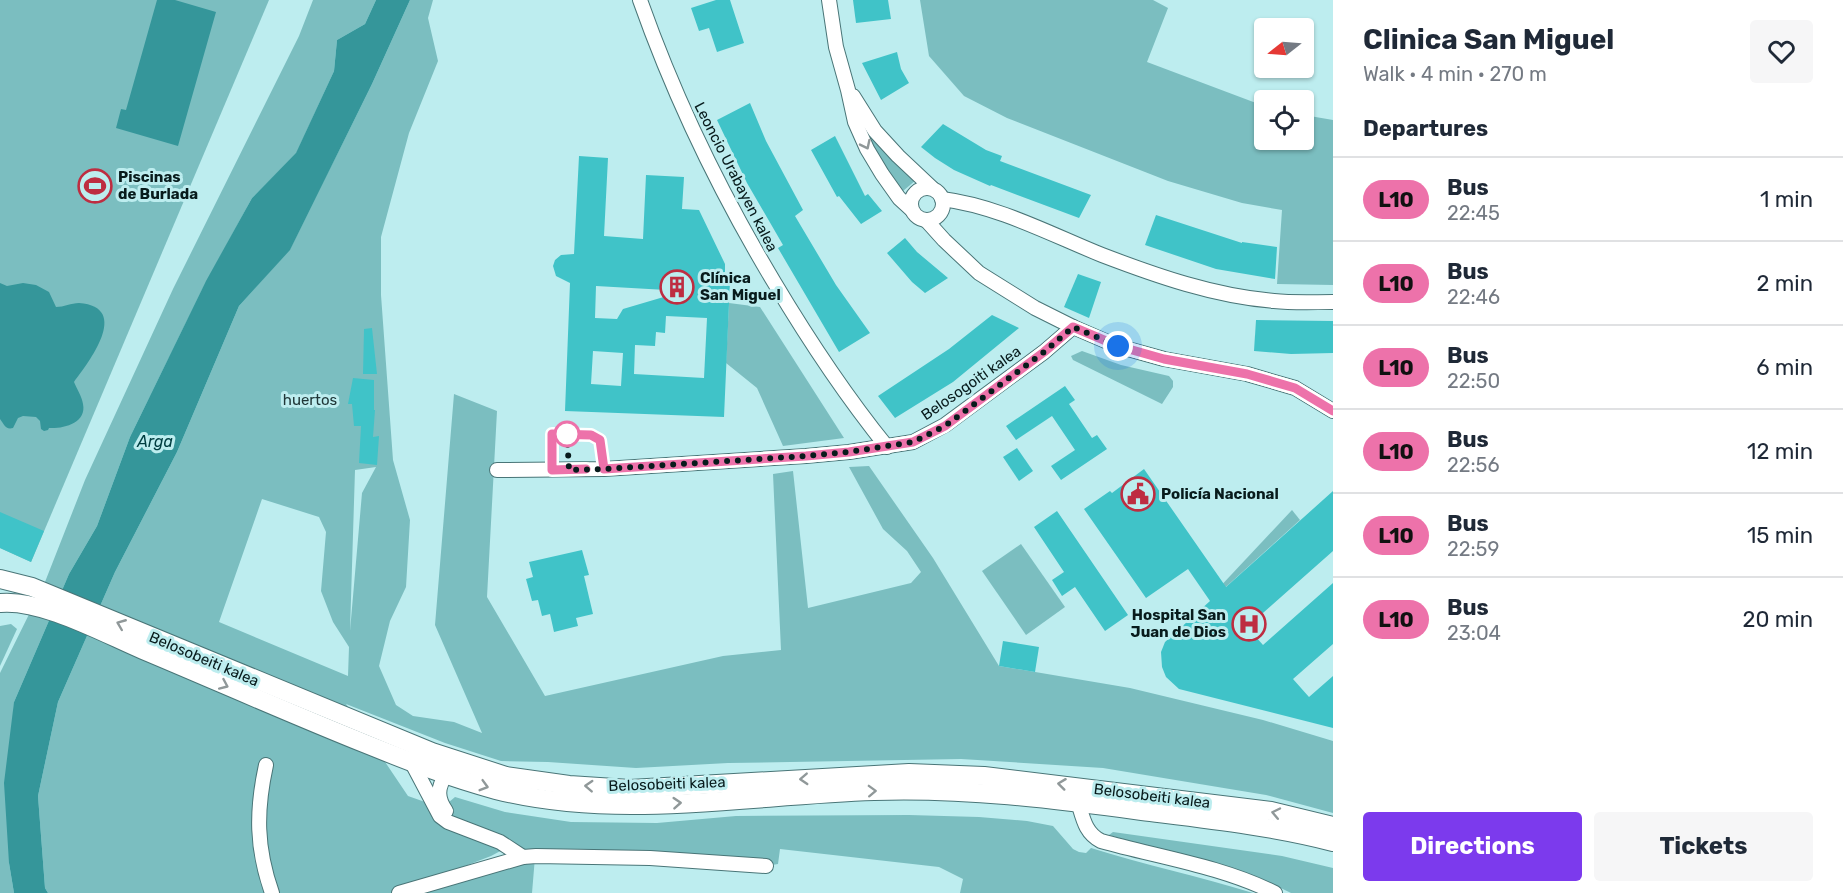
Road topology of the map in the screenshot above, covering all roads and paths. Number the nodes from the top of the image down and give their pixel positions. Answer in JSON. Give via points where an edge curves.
{"nodes":[{"id":1,"x":640,"y":0,"type":"edge"},
{"id":2,"x":829,"y":0,"type":"edge"},
{"id":3,"x":848,"y":90,"type":"junction"},
{"id":4,"x":932,"y":188,"type":"junction"},
{"id":5,"x":942,"y":199,"type":"junction"},
{"id":6,"x":911,"y":209,"type":"junction"},
{"id":7,"x":926,"y":220,"type":"junction"},
{"id":8,"x":1333,"y":302,"type":"edge"},
{"id":9,"x":1073,"y":327,"type":"junction"},
{"id":10,"x":1333,"y":411,"type":"edge"},
{"id":11,"x":887,"y":447,"type":"junction"},
{"id":12,"x":497,"y":470,"type":"dead end"},
{"id":13,"x":6,"y":580,"type":"edge"},
{"id":14,"x":5,"y":602,"type":"edge"},
{"id":15,"x":173,"y":654,"type":"junction"},
{"id":16,"x":412,"y":762,"type":"junction"},
{"id":17,"x":266,"y":765,"type":"dead end"},
{"id":18,"x":446,"y":775,"type":"junction"},
{"id":19,"x":1078,"y":802,"type":"junction"},
{"id":20,"x":1333,"y":826,"type":"edge"},
{"id":21,"x":1333,"y":842,"type":"edge"},
{"id":22,"x":523,"y":857,"type":"junction"},
{"id":23,"x":766,"y":866,"type":"dead end"},
{"id":24,"x":273,"y":893,"type":"edge"},
{"id":25,"x":399,"y":893,"type":"edge"},
{"id":26,"x":1274,"y":893,"type":"edge"}],
"edges":[{"from":1,"to":11,"type":"street","name":"Leoncio Urabayen kalea","via":[[685,115],[738,222],[798,323]]},
{"from":2,"to":3,"type":"street"},
{"from":3,"to":4,"type":"street","via":[[875,131]]},
{"from":3,"to":6,"type":"street","one_way":true,"via":[[855,122],[867,148],[899,198]]},
{"from":4,"to":5,"type":"street"},
{"from":4,"to":6,"type":"street","via":[[916,191]]},
{"from":5,"to":7,"type":"street","via":[[940,214]]},
{"from":5,"to":8,"type":"street","via":[[995,212],[1125,263],[1221,294],[1275,302]]},
{"from":6,"to":7,"type":"street"},
{"from":7,"to":9,"type":"street","via":[[979,273]]},
{"from":9,"to":10,"type":"street","via":[[1164,359],[1247,374],[1295,388]]},
{"from":9,"to":11,"type":"street","name":"Belosogoiti kalea","via":[[945,426],[913,442]]},
{"from":11,"to":12,"type":"street","name":"Belosogoiti kalea","via":[[604,469]]},
{"from":15,"to":13,"type":"main road","name":"Belosobeiti kalea","one_way":true,"via":[[32,587]]},
{"from":14,"to":15,"type":"main road","name":"Belosobeiti kalea","via":[[30,604]]},
{"from":15,"to":16,"type":"main road","name":"Belosobeiti kalea","one_way":true,"via":[[316,724]]},
{"from":20,"to":15,"type":"main road","name":"Belosobeiti kalea","one_way":true,"via":[[1271,811],[984,776],[909,773],[630,789],[506,776]]},
{"from":16,"to":18,"type":"main road","name":"Belosobeiti kalea"},
{"from":16,"to":22,"type":"street","via":[[440,816],[500,842]]},
{"from":17,"to":24,"type":"street","via":[[258,810],[259,835],[262,861]]},
{"from":18,"to":19,"type":"main road","name":"Belosobeiti kalea","one_way":true,"via":[[538,798],[630,806],[917,790]]},
{"from":18,"to":22,"type":"street","via":[[440,784],[439,799],[447,813],[511,842]]},
{"from":19,"to":21,"type":"main road","name":"Belosobeiti kalea","via":[[1264,828]]},
{"from":19,"to":26,"type":"street","via":[[1092,837],[1254,883]]},
{"from":22,"to":23,"type":"street","via":[[650,858]]},
{"from":22,"to":25,"type":"street"}]}
